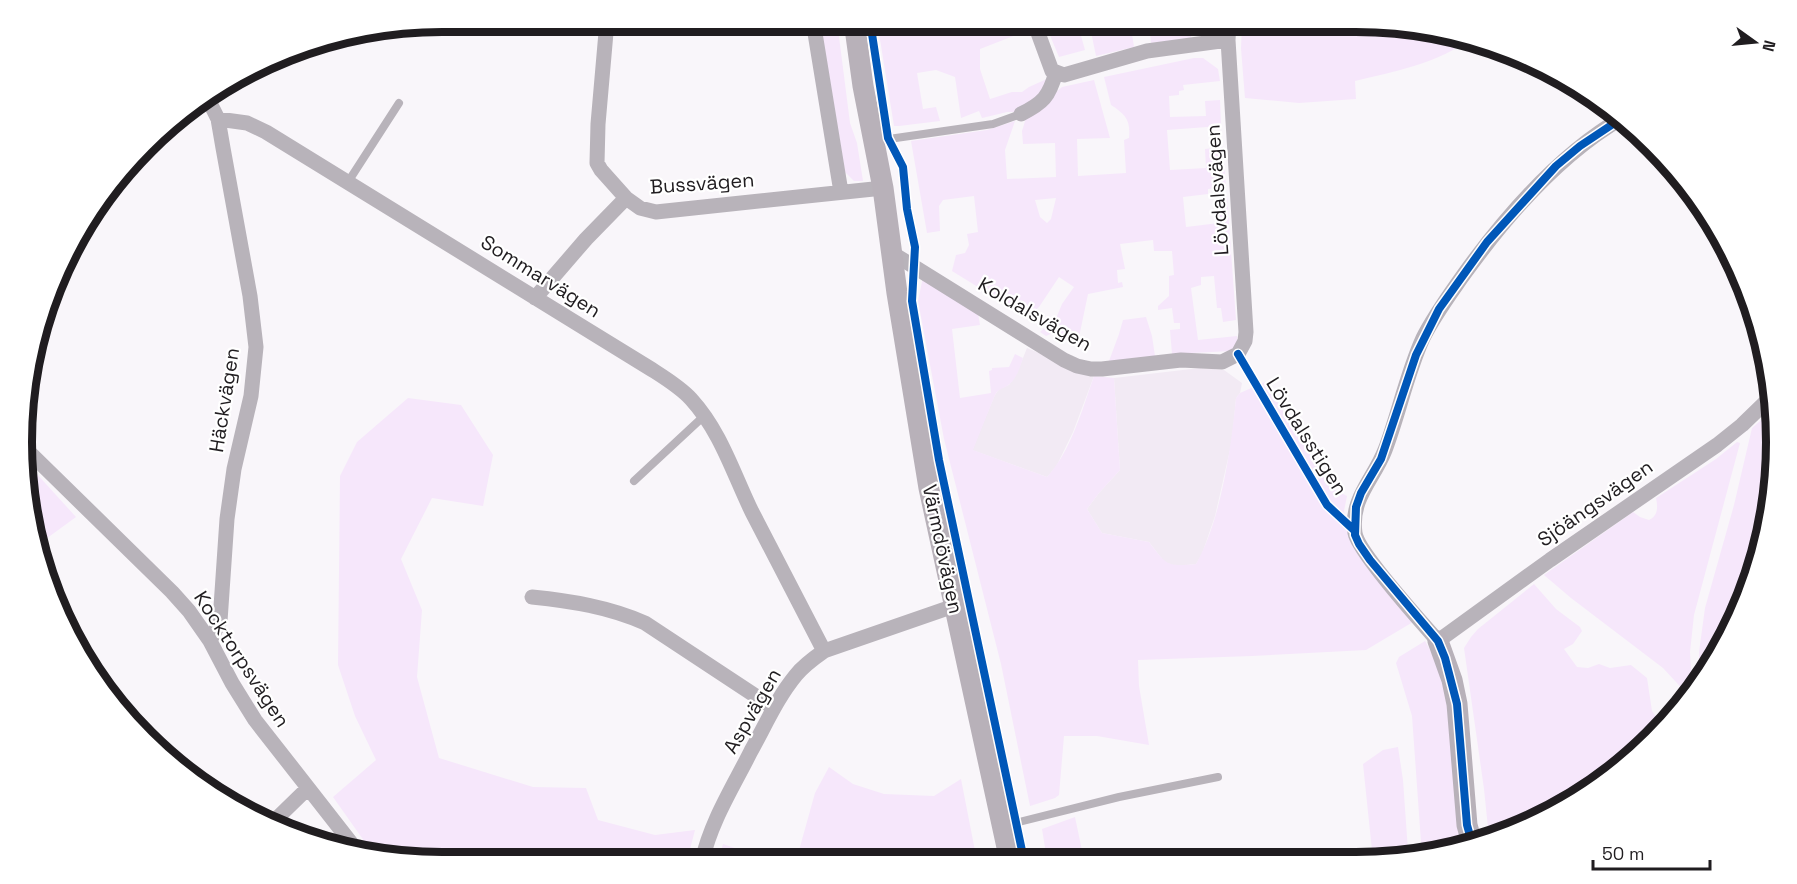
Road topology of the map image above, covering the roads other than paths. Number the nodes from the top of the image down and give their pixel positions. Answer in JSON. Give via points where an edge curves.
{"nodes":[{"id":1,"x":606,"y":32,"type":"edge"},
{"id":2,"x":815,"y":32,"type":"edge"},
{"id":3,"x":856,"y":32,"type":"edge"},
{"id":4,"x":1038,"y":32,"type":"edge"},
{"id":5,"x":1228,"y":32,"type":"edge"},
{"id":6,"x":1228,"y":40,"type":"junction"},
{"id":7,"x":1056,"y":72,"type":"junction"},
{"id":8,"x":399,"y":103,"type":"dead end"},
{"id":9,"x":210,"y":104,"type":"edge"},
{"id":10,"x":1021,"y":114,"type":"joint"},
{"id":11,"x":218,"y":120,"type":"junction"},
{"id":12,"x":1614,"y":123,"type":"edge"},
{"id":13,"x":875,"y":141,"type":"junction"},
{"id":14,"x":348,"y":182,"type":"junction"},
{"id":15,"x":883,"y":188,"type":"junction"},
{"id":16,"x":841,"y":192,"type":"junction"},
{"id":17,"x":626,"y":198,"type":"junction"},
{"id":18,"x":892,"y":253,"type":"junction"},
{"id":19,"x":535,"y":298,"type":"junction"},
{"id":20,"x":1238,"y":354,"type":"joint"},
{"id":21,"x":1764,"y":404,"type":"edge"},
{"id":22,"x":704,"y":416,"type":"junction"},
{"id":23,"x":32,"y":455,"type":"edge"},
{"id":24,"x":634,"y":481,"type":"dead end"},
{"id":25,"x":532,"y":597,"type":"dead end"},
{"id":26,"x":954,"y":606,"type":"junction"},
{"id":27,"x":1438,"y":640,"type":"junction"},
{"id":28,"x":210,"y":641,"type":"junction"},
{"id":29,"x":824,"y":651,"type":"junction"},
{"id":30,"x":774,"y":708,"type":"junction"},
{"id":31,"x":1218,"y":777,"type":"dead end"},
{"id":32,"x":308,"y":788,"type":"junction"},
{"id":33,"x":277,"y":818,"type":"edge"},
{"id":34,"x":1002,"y":826,"type":"junction"},
{"id":35,"x":1470,"y":836,"type":"edge"},
{"id":36,"x":350,"y":842,"type":"edge"},
{"id":37,"x":704,"y":852,"type":"edge"},
{"id":38,"x":1008,"y":852,"type":"edge"}],
"edges":[{"from":1,"to":17,"type":"street","via":[[597,163]]},
{"from":2,"to":16,"type":"street"},
{"from":3,"to":13,"type":"main road","name":"Värmdövägen"},
{"from":4,"to":7,"type":"street"},
{"from":5,"to":6,"type":"street","name":"Lövdalsvägen"},
{"from":6,"to":7,"type":"street","via":[[1147,51],[1064,75]]},
{"from":6,"to":20,"type":"street","name":"Lövdalsvägen","via":[[1246,332]]},
{"from":7,"to":10,"type":"street","via":[[1047,96]]},
{"from":8,"to":14,"type":"lane"},
{"from":9,"to":11,"type":"street","name":"Häckvägen"},
{"from":10,"to":13,"type":"lane","via":[[993,124]]},
{"from":11,"to":14,"type":"street","name":"Sommarvägen","via":[[255,126]]},
{"from":11,"to":28,"type":"street","name":"Häckvägen","via":[[256,348],[227,519],[220,621]]},
{"from":12,"to":27,"type":"street","via":[[1556,166],[1487,242],[1439,309],[1416,355],[1385,450],[1356,507],[1355,535],[1359,544]]},
{"from":13,"to":15,"type":"main road","name":"Värmdövägen"},
{"from":14,"to":19,"type":"street","name":"Sommarvägen"},
{"from":15,"to":16,"type":"street","name":"Bussvägen"},
{"from":15,"to":18,"type":"main road","name":"Värmdövägen"},
{"from":16,"to":17,"type":"street","name":"Bussvägen","via":[[656,212],[640,208]]},
{"from":17,"to":19,"type":"street","name":"Bussvägen"},
{"from":18,"to":20,"type":"street","name":"Koldalsvägen","via":[[1077,366],[1102,369],[1181,360],[1222,362]]},
{"from":18,"to":26,"type":"main road","name":"Värmdövägen","via":[[929,488]]},
{"from":19,"to":22,"type":"street","name":"Sommarvägen","via":[[669,380]]},
{"from":21,"to":27,"type":"street","name":"Sjöängsvägen","via":[[1717,445]]},
{"from":22,"to":24,"type":"lane"},
{"from":22,"to":29,"type":"street","name":"Sommarvägen","via":[[724,448],[750,508]]},
{"from":23,"to":28,"type":"street","name":"Kocktorpsvägen","via":[[172,592]]},
{"from":25,"to":30,"type":"street","via":[[600,608],[645,623]]},
{"from":26,"to":29,"type":"street","name":"Aspvägen"},
{"from":26,"to":34,"type":"main road","name":"Värmdövägen"},
{"from":27,"to":35,"type":"main road","via":[[1457,704]]},
{"from":28,"to":32,"type":"street","name":"Kocktorpsvägen","via":[[255,720]]},
{"from":29,"to":30,"type":"street","name":"Aspvägen","via":[[796,675]]},
{"from":30,"to":37,"type":"street","name":"Aspvägen","via":[[718,813]]},
{"from":31,"to":34,"type":"lane"},
{"from":32,"to":33,"type":"street"},
{"from":32,"to":36,"type":"street","name":"Kocktorpsvägen"},
{"from":34,"to":38,"type":"main road","name":"Värmdövägen"}]}
